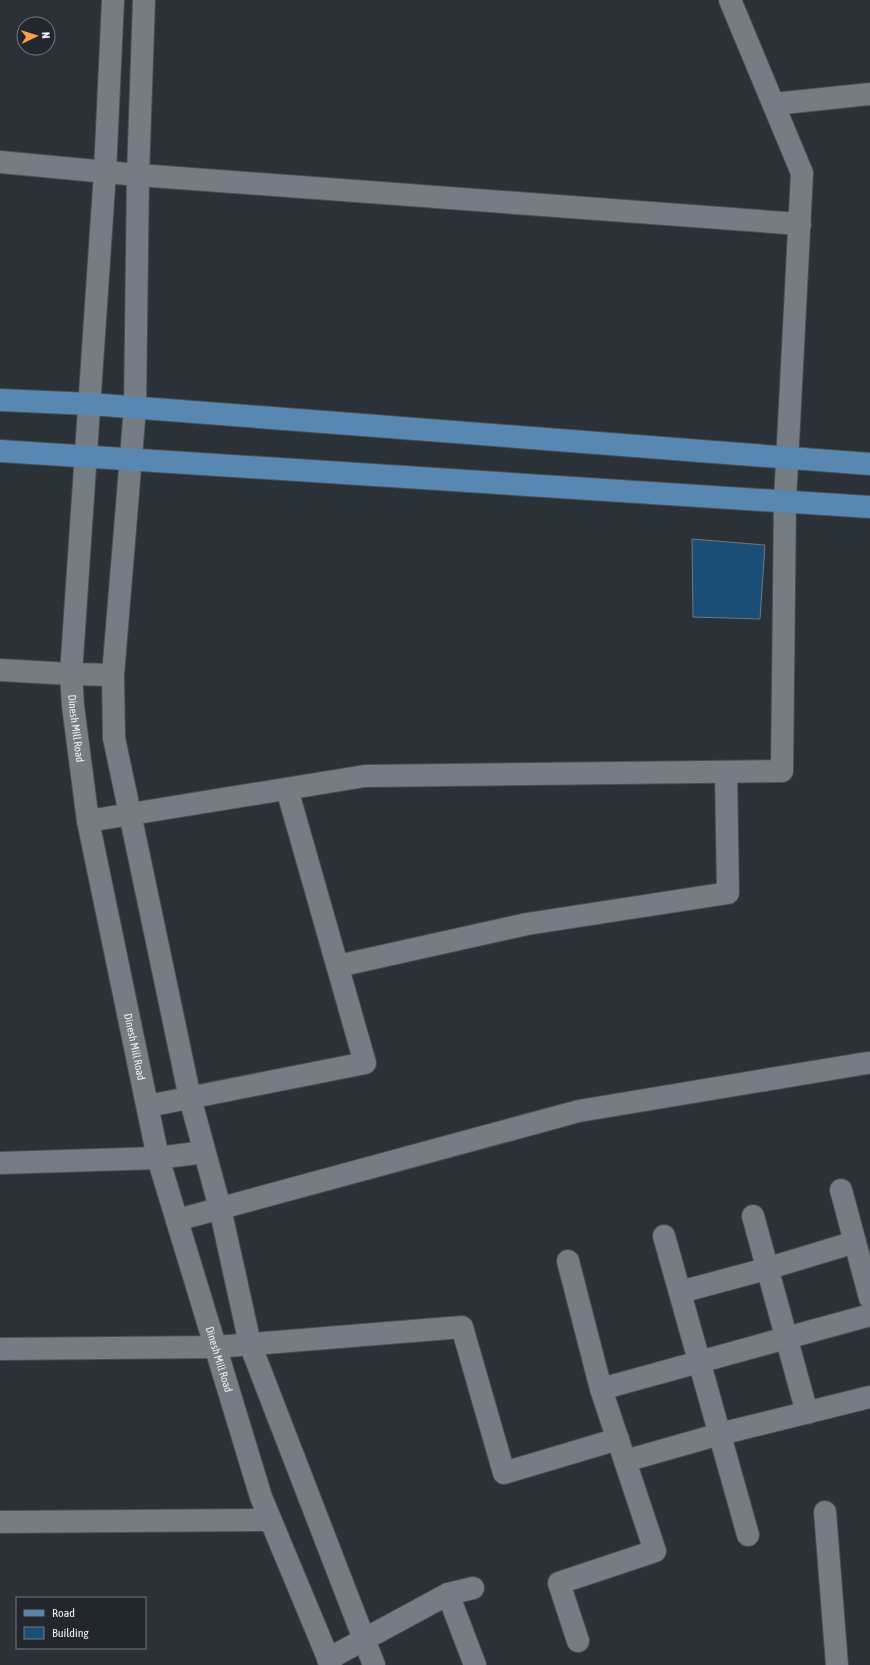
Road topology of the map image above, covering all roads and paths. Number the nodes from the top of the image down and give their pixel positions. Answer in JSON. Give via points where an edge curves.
{"nodes":[{"id":1,"x":113,"y":0,"type":"edge"},
{"id":2,"x":144,"y":0,"type":"edge"},
{"id":3,"x":730,"y":0,"type":"edge"},
{"id":4,"x":870,"y":94,"type":"edge"},
{"id":5,"x":774,"y":104,"type":"junction"},
{"id":6,"x":0,"y":162,"type":"edge"},
{"id":7,"x":105,"y":172,"type":"junction"},
{"id":8,"x":138,"y":175,"type":"junction"},
{"id":9,"x":800,"y":224,"type":"junction"},
{"id":10,"x":0,"y":400,"type":"edge"},
{"id":11,"x":90,"y":404,"type":"junction"},
{"id":12,"x":135,"y":408,"type":"junction"},
{"id":13,"x":0,"y":451,"type":"edge"},
{"id":14,"x":87,"y":456,"type":"junction"},
{"id":15,"x":787,"y":458,"type":"junction"},
{"id":16,"x":130,"y":459,"type":"junction"},
{"id":17,"x":870,"y":464,"type":"edge"},
{"id":18,"x":785,"y":502,"type":"junction"},
{"id":19,"x":870,"y":507,"type":"edge"},
{"id":20,"x":0,"y":670,"type":"edge"},
{"id":21,"x":71,"y":674,"type":"junction"},
{"id":22,"x":112,"y":675,"type":"junction"},
{"id":23,"x":726,"y":772,"type":"junction"},
{"id":24,"x":287,"y":789,"type":"junction"},
{"id":25,"x":129,"y":814,"type":"junction"},
{"id":26,"x":88,"y":821,"type":"junction"},
{"id":27,"x":338,"y":966,"type":"junction"},
{"id":28,"x":867,"y":1063,"type":"dead end"},
{"id":29,"x":190,"y":1098,"type":"junction"},
{"id":30,"x":148,"y":1106,"type":"junction"},
{"id":31,"x":204,"y":1152,"type":"junction"},
{"id":32,"x":158,"y":1158,"type":"junction"},
{"id":33,"x":0,"y":1163,"type":"edge"},
{"id":34,"x":841,"y":1190,"type":"dead end"},
{"id":35,"x":220,"y":1208,"type":"junction"},
{"id":36,"x":753,"y":1216,"type":"dead end"},
{"id":37,"x":177,"y":1220,"type":"junction"},
{"id":38,"x":664,"y":1236,"type":"dead end"},
{"id":39,"x":855,"y":1242,"type":"junction"},
{"id":40,"x":568,"y":1261,"type":"dead end"},
{"id":41,"x":766,"y":1269,"type":"junction"},
{"id":42,"x":680,"y":1292,"type":"junction"},
{"id":43,"x":870,"y":1298,"type":"edge"},
{"id":44,"x":870,"y":1315,"type":"edge"},
{"id":45,"x":785,"y":1339,"type":"junction"},
{"id":46,"x":250,"y":1344,"type":"junction"},
{"id":47,"x":215,"y":1347,"type":"junction"},
{"id":48,"x":0,"y":1349,"type":"edge"},
{"id":49,"x":700,"y":1362,"type":"junction"},
{"id":50,"x":601,"y":1389,"type":"junction"},
{"id":51,"x":870,"y":1397,"type":"edge"},
{"id":52,"x":807,"y":1412,"type":"junction"},
{"id":53,"x":720,"y":1434,"type":"junction"},
{"id":54,"x":618,"y":1439,"type":"junction"},
{"id":55,"x":625,"y":1461,"type":"junction"},
{"id":56,"x":825,"y":1512,"type":"dead end"},
{"id":57,"x":270,"y":1520,"type":"junction"},
{"id":58,"x":0,"y":1522,"type":"edge"},
{"id":59,"x":748,"y":1535,"type":"dead end"},
{"id":60,"x":473,"y":1588,"type":"dead end"},
{"id":61,"x":448,"y":1594,"type":"junction"},
{"id":62,"x":364,"y":1640,"type":"junction"},
{"id":63,"x":578,"y":1641,"type":"dead end"},
{"id":64,"x":330,"y":1662,"type":"edge"},
{"id":65,"x":374,"y":1665,"type":"edge"},
{"id":66,"x":475,"y":1665,"type":"edge"},
{"id":67,"x":837,"y":1665,"type":"edge"}],
"edges":[{"from":1,"to":7,"type":"street","name":"Dinesh Mill Road"},
{"from":2,"to":8,"type":"street"},
{"from":3,"to":5,"type":"street"},
{"from":4,"to":5,"type":"street"},
{"from":5,"to":9,"type":"street","via":[[802,173]]},
{"from":6,"to":7,"type":"street"},
{"from":7,"to":8,"type":"street"},
{"from":7,"to":11,"type":"street","name":"Dinesh Mill Road"},
{"from":8,"to":9,"type":"street"},
{"from":8,"to":12,"type":"street"},
{"from":9,"to":15,"type":"street"},
{"from":10,"to":11,"type":"main road"},
{"from":11,"to":12,"type":"main road"},
{"from":11,"to":14,"type":"street","name":"Dinesh Mill Road"},
{"from":12,"to":15,"type":"main road"},
{"from":12,"to":16,"type":"street"},
{"from":13,"to":14,"type":"main road"},
{"from":14,"to":16,"type":"main road"},
{"from":14,"to":21,"type":"street","name":"Dinesh Mill Road"},
{"from":15,"to":17,"type":"main road"},
{"from":15,"to":18,"type":"street"},
{"from":16,"to":18,"type":"main road"},
{"from":16,"to":22,"type":"street"},
{"from":18,"to":19,"type":"main road"},
{"from":18,"to":23,"type":"street","via":[[782,771]]},
{"from":20,"to":21,"type":"street"},
{"from":21,"to":22,"type":"street"},
{"from":21,"to":26,"type":"street","name":"Dinesh Mill Road"},
{"from":22,"to":25,"type":"street","via":[[114,738]]},
{"from":23,"to":24,"type":"street","via":[[365,776]]},
{"from":23,"to":27,"type":"street","via":[[728,893],[528,924]]},
{"from":24,"to":25,"type":"street"},
{"from":24,"to":27,"type":"street"},
{"from":25,"to":26,"type":"street"},
{"from":25,"to":29,"type":"street"},
{"from":26,"to":30,"type":"street","name":"Dinesh Mill Road"},
{"from":27,"to":29,"type":"street","via":[[365,1063]]},
{"from":28,"to":35,"type":"street","via":[[579,1111]]},
{"from":29,"to":30,"type":"street"},
{"from":29,"to":31,"type":"street"},
{"from":30,"to":32,"type":"street","name":"Dinesh Mill Road"},
{"from":31,"to":32,"type":"street"},
{"from":31,"to":35,"type":"street"},
{"from":32,"to":33,"type":"street"},
{"from":32,"to":37,"type":"street","name":"Dinesh Mill Road"},
{"from":34,"to":39,"type":"street"},
{"from":35,"to":37,"type":"street"},
{"from":35,"to":46,"type":"street"},
{"from":36,"to":41,"type":"street"},
{"from":37,"to":47,"type":"street","name":"Dinesh Mill Road"},
{"from":38,"to":42,"type":"street"},
{"from":39,"to":41,"type":"street"},
{"from":39,"to":43,"type":"street"},
{"from":40,"to":50,"type":"street"},
{"from":41,"to":42,"type":"street"},
{"from":41,"to":45,"type":"street"},
{"from":42,"to":49,"type":"street"},
{"from":44,"to":45,"type":"street"},
{"from":45,"to":49,"type":"street"},
{"from":45,"to":52,"type":"street"},
{"from":46,"to":47,"type":"street"},
{"from":46,"to":54,"type":"street","via":[[462,1327],[504,1473]]},
{"from":46,"to":62,"type":"street"},
{"from":47,"to":48,"type":"street"},
{"from":47,"to":57,"type":"street","name":"Dinesh Mill Road"},
{"from":49,"to":50,"type":"street"},
{"from":49,"to":53,"type":"street"},
{"from":50,"to":54,"type":"street"},
{"from":51,"to":52,"type":"street"},
{"from":52,"to":53,"type":"street"},
{"from":53,"to":55,"type":"street"},
{"from":53,"to":59,"type":"street"},
{"from":54,"to":55,"type":"street"},
{"from":55,"to":63,"type":"street","via":[[656,1551],[559,1583]]},
{"from":56,"to":67,"type":"street"},
{"from":57,"to":58,"type":"street"},
{"from":57,"to":64,"type":"street","name":"Dinesh Mill Road"},
{"from":60,"to":61,"type":"street"},
{"from":61,"to":62,"type":"street"},
{"from":61,"to":66,"type":"street"},
{"from":62,"to":64,"type":"street"},
{"from":62,"to":65,"type":"street"}]}
